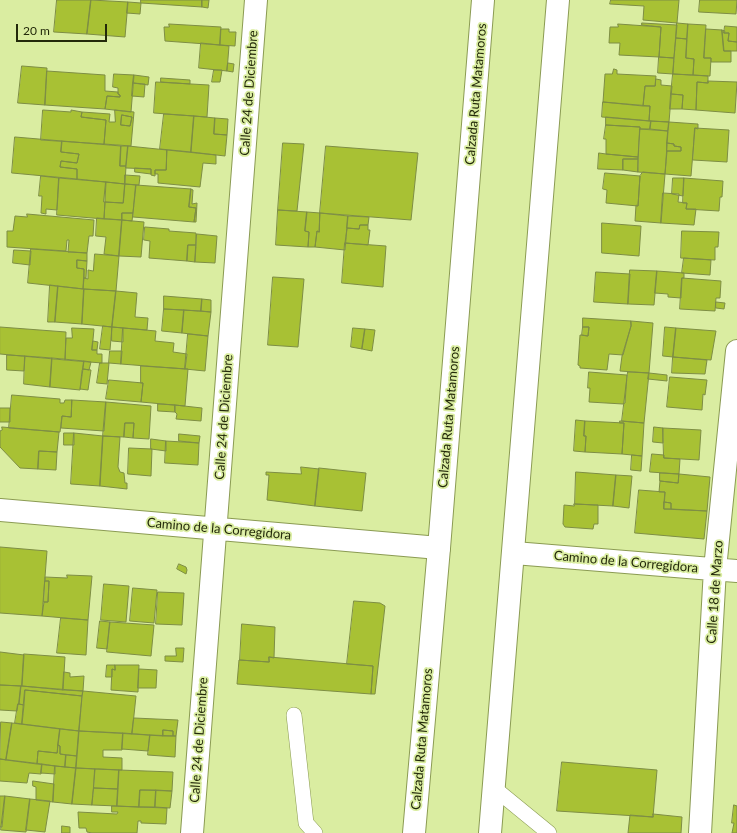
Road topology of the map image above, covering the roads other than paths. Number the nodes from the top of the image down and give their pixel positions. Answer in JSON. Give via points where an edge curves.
{"nodes":[{"id":1,"x":256,"y":0,"type":"edge"},
{"id":2,"x":483,"y":0,"type":"edge"},
{"id":3,"x":558,"y":0,"type":"edge"},
{"id":4,"x":737,"y":351,"type":"edge"},
{"id":5,"x":0,"y":510,"type":"edge"},
{"id":6,"x":216,"y":529,"type":"junction"},
{"id":7,"x":439,"y":548,"type":"junction"},
{"id":8,"x":514,"y":553,"type":"junction"},
{"id":9,"x":715,"y":569,"type":"junction"},
{"id":10,"x":737,"y":571,"type":"edge"},
{"id":11,"x":294,"y":715,"type":"dead end"},
{"id":12,"x":494,"y":788,"type":"junction"},
{"id":13,"x":192,"y":833,"type":"edge"},
{"id":14,"x":315,"y":833,"type":"edge"},
{"id":15,"x":414,"y":833,"type":"edge"},
{"id":16,"x":490,"y":833,"type":"edge"},
{"id":17,"x":549,"y":833,"type":"edge"},
{"id":18,"x":700,"y":833,"type":"edge"}],
"edges":[{"from":1,"to":6,"type":"street","name":"Calle 24 de Diciembre"},
{"from":2,"to":7,"type":"street","name":"Calzada Ruta Matamoros"},
{"from":3,"to":8,"type":"street"},
{"from":4,"to":9,"type":"street","name":"Calle 18 de Marzo"},
{"from":5,"to":6,"type":"street","name":"Camino de la Corregidora"},
{"from":6,"to":7,"type":"street","name":"Camino de la Corregidora"},
{"from":6,"to":13,"type":"street","name":"Calle 24 de Diciembre"},
{"from":7,"to":15,"type":"street","name":"Calzada Ruta Matamoros"},
{"from":8,"to":9,"type":"street","name":"Camino de la Corregidora"},
{"from":8,"to":12,"type":"street"},
{"from":9,"to":10,"type":"street","name":"Camino de la Corregidora"},
{"from":9,"to":18,"type":"street","name":"Calle 18 de Marzo"},
{"from":11,"to":14,"type":"lane","via":[[306,823]]},
{"from":12,"to":16,"type":"street"},
{"from":12,"to":17,"type":"lane"}]}
